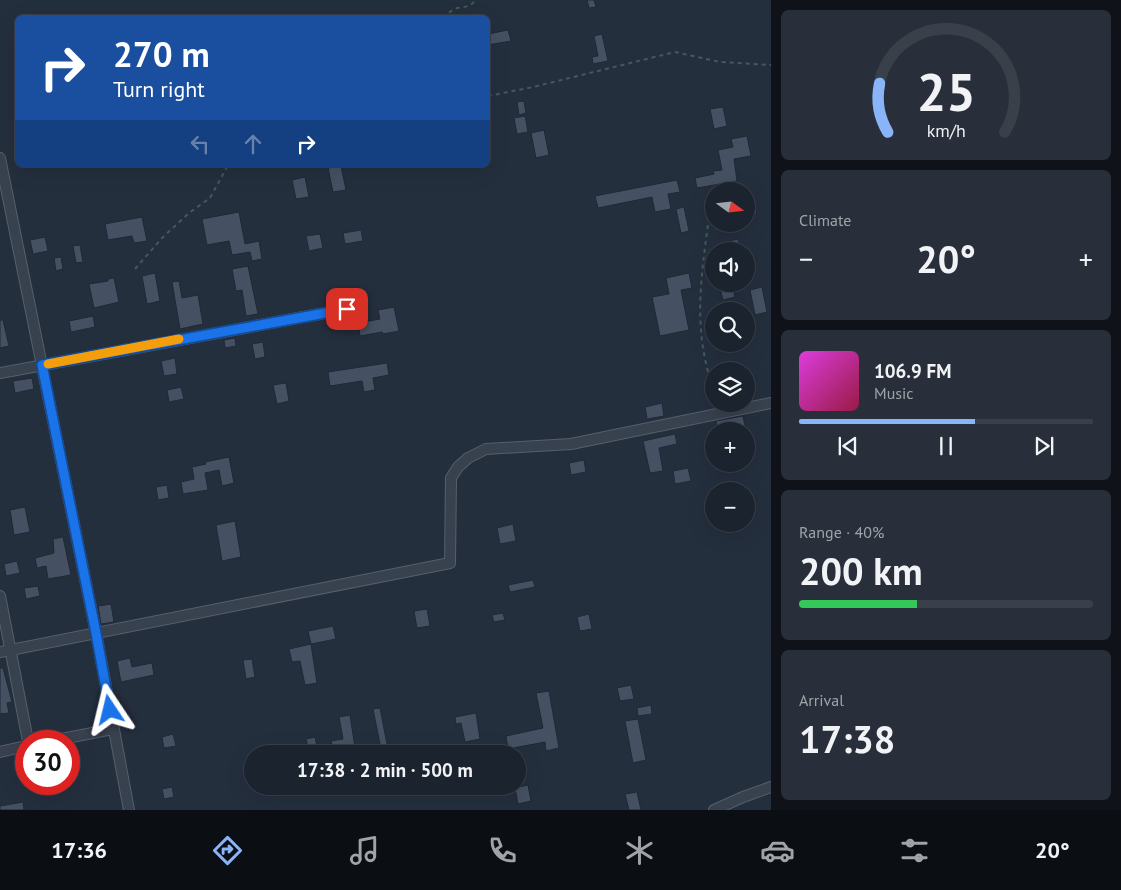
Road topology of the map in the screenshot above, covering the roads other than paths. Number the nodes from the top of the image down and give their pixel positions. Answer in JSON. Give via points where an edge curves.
{"nodes":[{"id":1,"x":0,"y":158,"type":"edge"},
{"id":2,"x":4,"y":195,"type":"edge"},
{"id":3,"x":347,"y":309,"type":"dead end"},
{"id":4,"x":42,"y":365,"type":"junction"},
{"id":5,"x":0,"y":374,"type":"edge"},
{"id":6,"x":771,"y":403,"type":"edge"},
{"id":7,"x":0,"y":596,"type":"edge"},
{"id":8,"x":96,"y":633,"type":"junction"},
{"id":9,"x":11,"y":650,"type":"junction"},
{"id":10,"x":0,"y":652,"type":"edge"},
{"id":11,"x":113,"y":729,"type":"junction"},
{"id":12,"x":26,"y":730,"type":"edge"},
{"id":13,"x":80,"y":735,"type":"edge"},
{"id":14,"x":15,"y":749,"type":"edge"},
{"id":15,"x":0,"y":752,"type":"edge"},
{"id":16,"x":771,"y":787,"type":"edge"},
{"id":17,"x":129,"y":810,"type":"edge"},
{"id":18,"x":714,"y":810,"type":"edge"}],
"edges":[{"from":1,"to":2,"type":"street"},
{"from":2,"to":4,"type":"street"},
{"from":3,"to":4,"type":"street"},
{"from":4,"to":5,"type":"street"},
{"from":4,"to":8,"type":"street"},
{"from":6,"to":8,"type":"street","via":[[571,444],[486,449],[468,458],[451,478],[450,563]]},
{"from":7,"to":9,"type":"street"},
{"from":8,"to":9,"type":"street"},
{"from":8,"to":11,"type":"street"},
{"from":9,"to":10,"type":"street"},
{"from":9,"to":12,"type":"street"},
{"from":11,"to":13,"type":"street"},
{"from":11,"to":17,"type":"street"},
{"from":14,"to":15,"type":"street"},
{"from":16,"to":18,"type":"street"}]}
